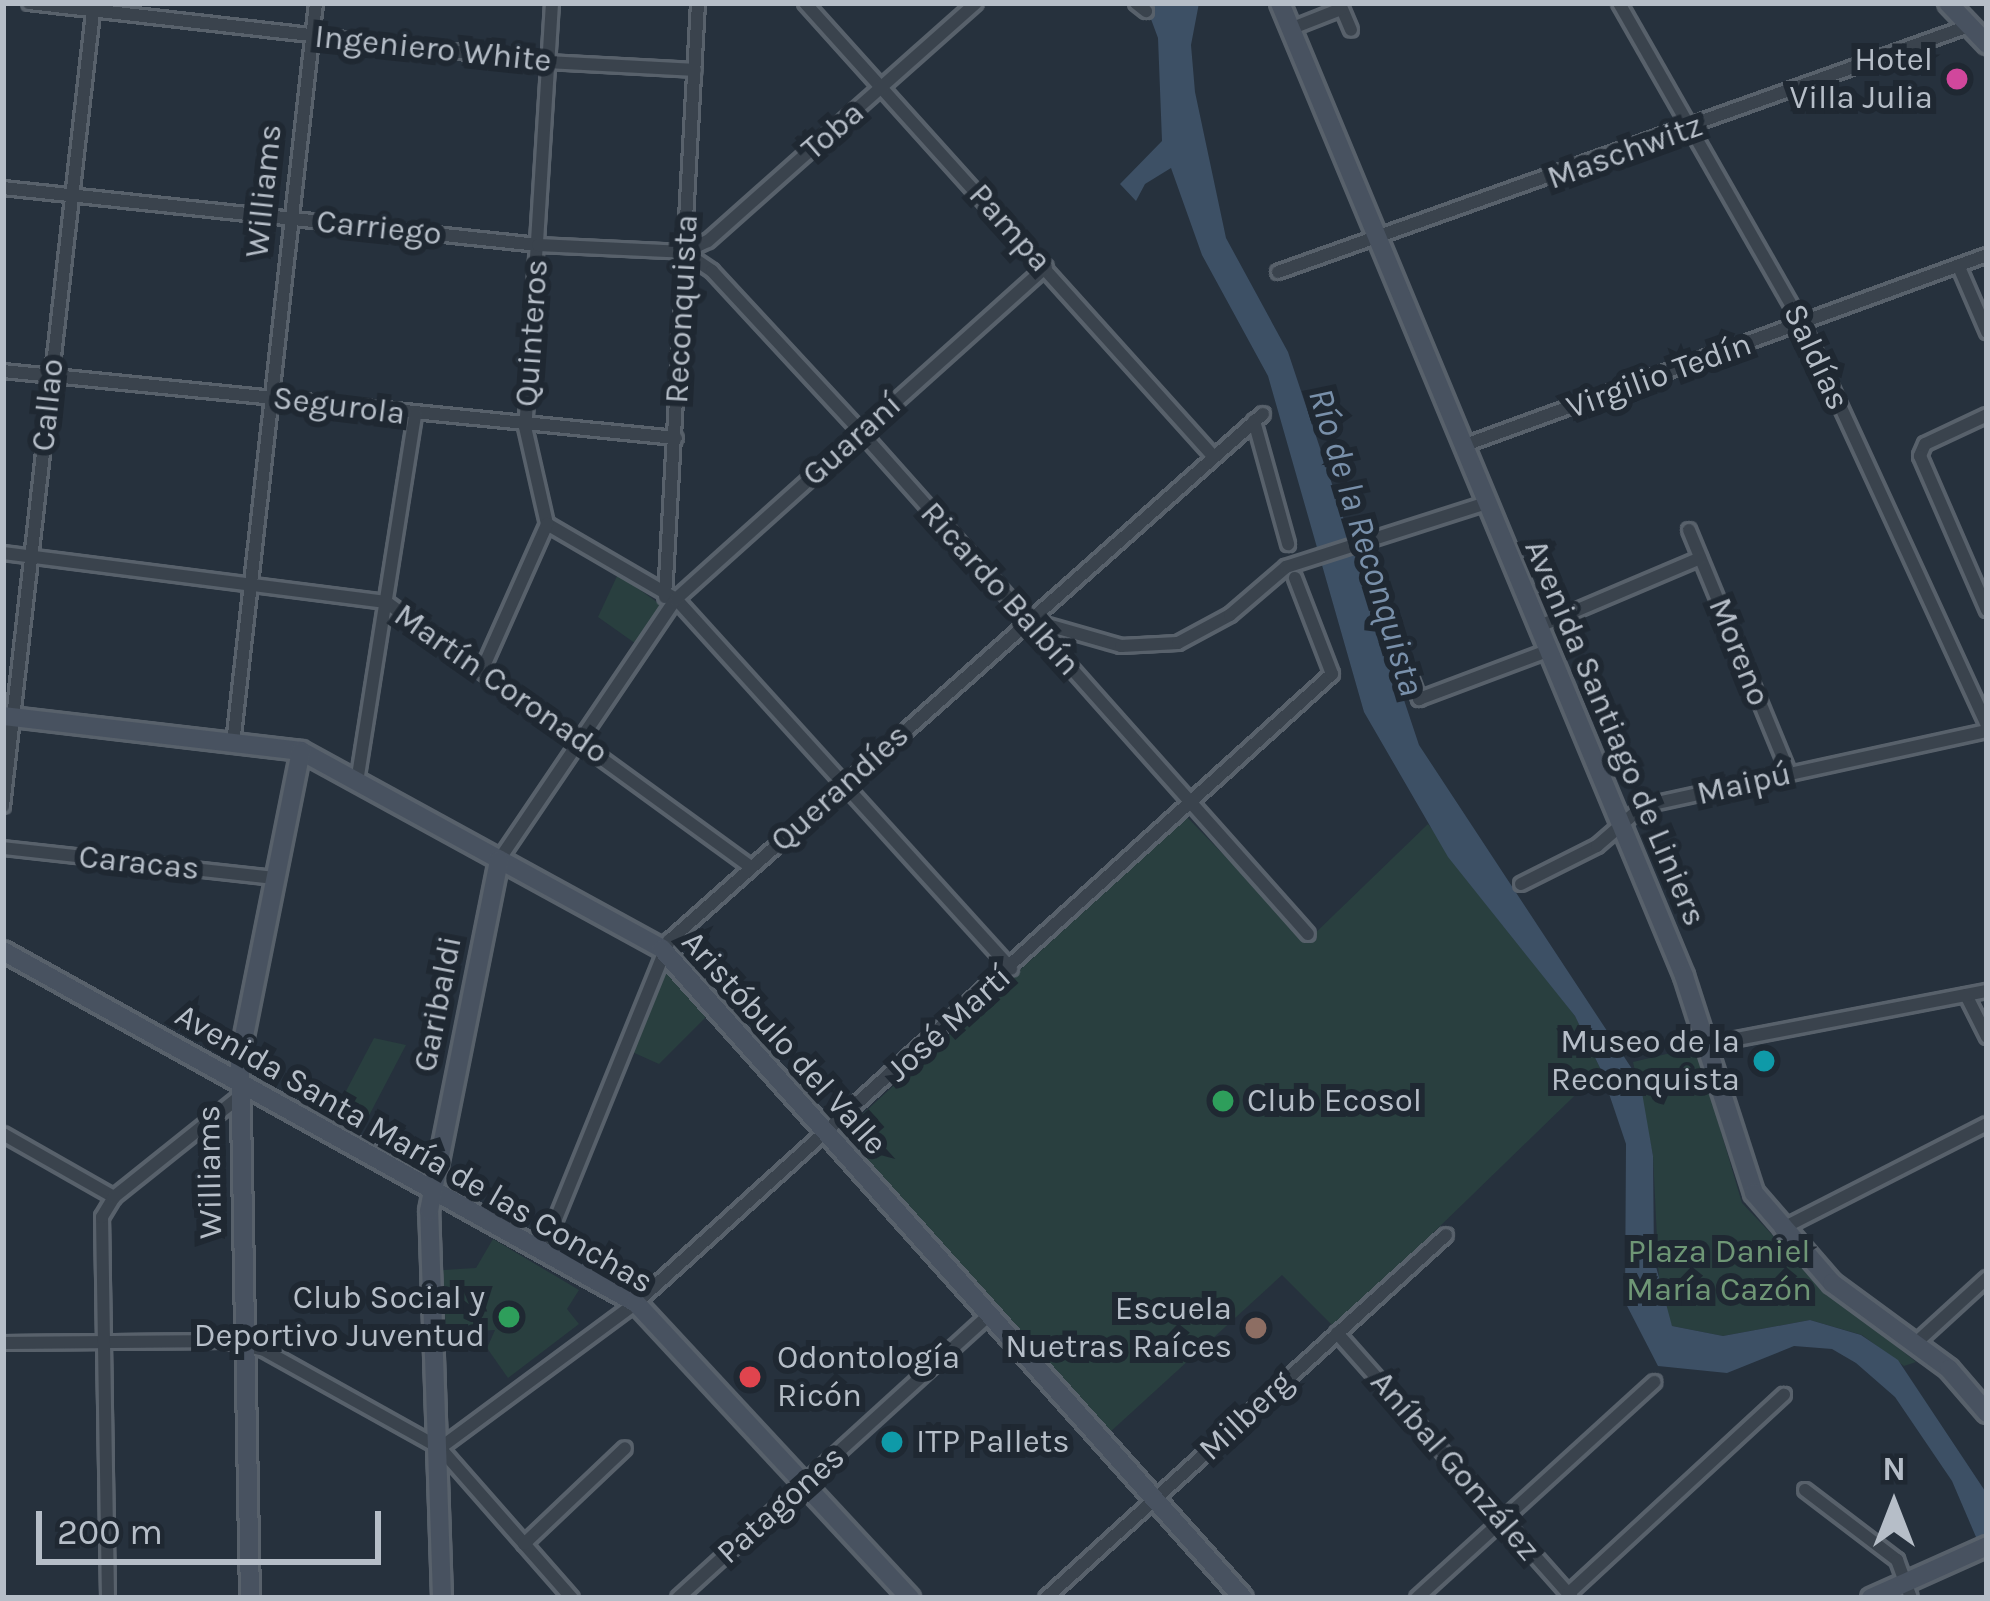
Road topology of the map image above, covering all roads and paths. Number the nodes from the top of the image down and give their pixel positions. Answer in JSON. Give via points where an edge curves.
{"nodes":[{"id":1,"x":29,"y":3,"type":"edge"},
{"id":2,"x":316,"y":3,"type":"edge"},
{"id":3,"x":552,"y":3,"type":"edge"},
{"id":4,"x":698,"y":3,"type":"edge"},
{"id":5,"x":805,"y":3,"type":"edge"},
{"id":6,"x":976,"y":3,"type":"edge"},
{"id":7,"x":1280,"y":3,"type":"edge"},
{"id":8,"x":1619,"y":3,"type":"edge"},
{"id":9,"x":1948,"y":3,"type":"edge"},
{"id":10,"x":1340,"y":6,"type":"edge"},
{"id":11,"x":93,"y":7,"type":"edge"},
{"id":12,"x":1969,"y":26,"type":"junction"},
{"id":13,"x":1290,"y":29,"type":"junction"},
{"id":14,"x":1351,"y":30,"type":"dead end"},
{"id":15,"x":312,"y":36,"type":"junction"},
{"id":16,"x":1987,"y":44,"type":"edge"},
{"id":17,"x":548,"y":62,"type":"junction"},
{"id":18,"x":695,"y":70,"type":"junction"},
{"id":19,"x":882,"y":89,"type":"junction"},
{"id":20,"x":1694,"y":127,"type":"junction"},
{"id":21,"x":3,"y":188,"type":"edge"},
{"id":22,"x":72,"y":195,"type":"junction"},
{"id":23,"x":291,"y":218,"type":"junction"},
{"id":24,"x":1378,"y":242,"type":"junction"},
{"id":25,"x":538,"y":245,"type":"junction"},
{"id":26,"x":685,"y":252,"type":"junction"},
{"id":27,"x":1987,"y":255,"type":"edge"},
{"id":28,"x":1046,"y":267,"type":"junction"},
{"id":29,"x":1959,"y":267,"type":"junction"},
{"id":30,"x":1279,"y":272,"type":"dead end"},
{"id":31,"x":1803,"y":325,"type":"junction"},
{"id":32,"x":1987,"y":332,"type":"edge"},
{"id":33,"x":3,"y":371,"type":"edge"},
{"id":34,"x":50,"y":376,"type":"junction"},
{"id":35,"x":272,"y":398,"type":"junction"},
{"id":36,"x":415,"y":414,"type":"junction"},
{"id":37,"x":1987,"y":415,"type":"edge"},
{"id":38,"x":525,"y":427,"type":"junction"},
{"id":39,"x":861,"y":432,"type":"junction"},
{"id":40,"x":676,"y":438,"type":"junction"},
{"id":41,"x":1465,"y":445,"type":"junction"},
{"id":42,"x":1213,"y":455,"type":"junction"},
{"id":43,"x":1487,"y":503,"type":"junction"},
{"id":44,"x":547,"y":524,"type":"junction"},
{"id":45,"x":1689,"y":530,"type":"dead end"},
{"id":46,"x":1288,"y":544,"type":"dead end"},
{"id":47,"x":3,"y":553,"type":"edge"},
{"id":48,"x":31,"y":556,"type":"junction"},
{"id":49,"x":1700,"y":558,"type":"junction"},
{"id":50,"x":1296,"y":570,"type":"junction"},
{"id":51,"x":251,"y":581,"type":"junction"},
{"id":52,"x":671,"y":595,"type":"junction"},
{"id":53,"x":386,"y":602,"type":"junction"},
{"id":54,"x":1987,"y":610,"type":"edge"},
{"id":55,"x":662,"y":616,"type":"joint"},
{"id":56,"x":1028,"y":620,"type":"junction"},
{"id":57,"x":1540,"y":626,"type":"junction"},
{"id":58,"x":1550,"y":650,"type":"junction"},
{"id":59,"x":483,"y":668,"type":"junction"},
{"id":60,"x":1410,"y":675,"type":"dead end"},
{"id":61,"x":7,"y":716,"type":"edge"},
{"id":62,"x":1987,"y":728,"type":"edge"},
{"id":63,"x":578,"y":736,"type":"junction"},
{"id":64,"x":233,"y":744,"type":"junction"},
{"id":65,"x":301,"y":751,"type":"junction"},
{"id":66,"x":1790,"y":773,"type":"junction"},
{"id":67,"x":357,"y":782,"type":"junction"},
{"id":68,"x":843,"y":787,"type":"junction"},
{"id":69,"x":1193,"y":805,"type":"junction"},
{"id":70,"x":3,"y":806,"type":"edge"},
{"id":71,"x":1620,"y":826,"type":"junction"},
{"id":72,"x":3,"y":848,"type":"edge"},
{"id":73,"x":499,"y":860,"type":"junction"},
{"id":74,"x":752,"y":867,"type":"junction"},
{"id":75,"x":275,"y":878,"type":"junction"},
{"id":76,"x":1521,"y":884,"type":"dead end"},
{"id":77,"x":1308,"y":934,"type":"dead end"},
{"id":78,"x":662,"y":949,"type":"junction"},
{"id":79,"x":3,"y":951,"type":"edge"},
{"id":80,"x":1011,"y":969,"type":"junction"},
{"id":81,"x":1987,"y":991,"type":"edge"},
{"id":82,"x":1966,"y":995,"type":"junction"},
{"id":83,"x":1987,"y":1037,"type":"edge"},
{"id":84,"x":1711,"y":1044,"type":"junction"},
{"id":85,"x":238,"y":1090,"type":"junction"},
{"id":86,"x":1987,"y":1124,"type":"edge"},
{"id":87,"x":3,"y":1134,"type":"edge"},
{"id":88,"x":826,"y":1135,"type":"junction"},
{"id":89,"x":433,"y":1189,"type":"junction"},
{"id":90,"x":114,"y":1197,"type":"junction"},
{"id":91,"x":1781,"y":1229,"type":"junction"},
{"id":92,"x":1446,"y":1235,"type":"dead end"},
{"id":93,"x":543,"y":1251,"type":"junction"},
{"id":94,"x":1987,"y":1277,"type":"edge"},
{"id":95,"x":636,"y":1303,"type":"junction"},
{"id":96,"x":990,"y":1314,"type":"junction"},
{"id":97,"x":1337,"y":1333,"type":"junction"},
{"id":98,"x":104,"y":1342,"type":"junction"},
{"id":99,"x":1917,"y":1342,"type":"junction"},
{"id":100,"x":3,"y":1343,"type":"edge"},
{"id":101,"x":243,"y":1345,"type":"junction"},
{"id":102,"x":1654,"y":1382,"type":"dead end"},
{"id":103,"x":1784,"y":1394,"type":"dead end"},
{"id":104,"x":1987,"y":1413,"type":"edge"},
{"id":105,"x":440,"y":1448,"type":"junction"},
{"id":106,"x":625,"y":1448,"type":"dead end"},
{"id":107,"x":805,"y":1483,"type":"junction"},
{"id":108,"x":1805,"y":1490,"type":"dead end"},
{"id":109,"x":1155,"y":1500,"type":"junction"},
{"id":110,"x":1502,"y":1521,"type":"junction"},
{"id":111,"x":524,"y":1544,"type":"junction"},
{"id":112,"x":1982,"y":1548,"type":"edge"},
{"id":113,"x":1909,"y":1589,"type":"edge"},
{"id":114,"x":1237,"y":1596,"type":"edge"},
{"id":115,"x":1570,"y":1596,"type":"edge"},
{"id":116,"x":108,"y":1598,"type":"edge"},
{"id":117,"x":250,"y":1598,"type":"edge"},
{"id":118,"x":442,"y":1598,"type":"edge"},
{"id":119,"x":572,"y":1598,"type":"edge"},
{"id":120,"x":678,"y":1598,"type":"edge"},
{"id":121,"x":910,"y":1598,"type":"edge"},
{"id":122,"x":1046,"y":1598,"type":"edge"},
{"id":123,"x":1417,"y":1598,"type":"edge"},
{"id":124,"x":1871,"y":1598,"type":"edge"}],
"edges":[{"from":1,"to":11,"type":"street","name":"Ingeniero White"},
{"from":2,"to":15,"type":"street","name":"Williams"},
{"from":3,"to":17,"type":"street","name":"Quinteros"},
{"from":4,"to":18,"type":"street","name":"Reconquista"},
{"from":5,"to":19,"type":"street","name":"Pampa"},
{"from":6,"to":19,"type":"street","name":"Toba"},
{"from":7,"to":13,"type":"street","name":"Avenida Santiago de Liniers"},
{"from":8,"to":20,"type":"street","name":"Saldías"},
{"from":9,"to":12,"type":"street"},
{"from":10,"to":13,"type":"street"},
{"from":10,"to":14,"type":"street"},
{"from":11,"to":15,"type":"street","name":"Ingeniero White"},
{"from":11,"to":22,"type":"street","name":"Callao"},
{"from":12,"to":16,"type":"street"},
{"from":12,"to":20,"type":"street","name":"Maschwitz"},
{"from":13,"to":24,"type":"street","name":"Avenida Santiago de Liniers"},
{"from":15,"to":17,"type":"street","name":"Ingeniero White"},
{"from":15,"to":23,"type":"street","name":"Williams"},
{"from":17,"to":18,"type":"street","name":"Ingeniero White"},
{"from":17,"to":25,"type":"street","name":"Quinteros"},
{"from":18,"to":26,"type":"street","name":"Reconquista"},
{"from":19,"to":26,"type":"street","name":"Toba","via":[[708,241]]},
{"from":19,"to":28,"type":"street","name":"Pampa"},
{"from":20,"to":24,"type":"street","name":"Maschwitz"},
{"from":20,"to":31,"type":"street","name":"Saldías"},
{"from":21,"to":22,"type":"street","name":"Carriego"},
{"from":22,"to":23,"type":"street","name":"Carriego"},
{"from":22,"to":34,"type":"street","name":"Callao"},
{"from":23,"to":25,"type":"street","name":"Carriego"},
{"from":23,"to":35,"type":"street","name":"Williams"},
{"from":24,"to":30,"type":"street","name":"Maschwitz"},
{"from":24,"to":41,"type":"street","name":"Avenida Santiago de Liniers"},
{"from":25,"to":26,"type":"street","name":"Carriego"},
{"from":25,"to":38,"type":"street","name":"Quinteros"},
{"from":26,"to":39,"type":"street","name":"Ricardo Balbín","via":[[712,271]]},
{"from":26,"to":40,"type":"street","name":"Reconquista"},
{"from":27,"to":29,"type":"street","name":"Virgilio Tedín"},
{"from":28,"to":39,"type":"street","name":"Guaraní"},
{"from":28,"to":42,"type":"street","name":"Pampa"},
{"from":29,"to":31,"type":"street","name":"Virgilio Tedín"},
{"from":29,"to":32,"type":"street"},
{"from":31,"to":41,"type":"street","name":"Virgilio Tedín"},
{"from":31,"to":62,"type":"street","name":"Saldías"},
{"from":33,"to":34,"type":"street","name":"Segurola"},
{"from":34,"to":35,"type":"street","name":"Segurola"},
{"from":34,"to":48,"type":"street","name":"Callao"},
{"from":35,"to":36,"type":"street","name":"Segurola"},
{"from":35,"to":51,"type":"street","name":"Williams"},
{"from":36,"to":38,"type":"street","name":"Segurola"},
{"from":36,"to":53,"type":"street"},
{"from":37,"to":54,"type":"street","via":[[1921,449]]},
{"from":38,"to":40,"type":"street","name":"Segurola"},
{"from":38,"to":44,"type":"street","name":"Quinteros"},
{"from":39,"to":52,"type":"street","name":"Guaraní"},
{"from":39,"to":56,"type":"street","name":"Ricardo Balbín"},
{"from":40,"to":52,"type":"street","name":"Reconquista"},
{"from":41,"to":43,"type":"street","name":"Avenida Santiago de Liniers"},
{"from":42,"to":46,"type":"street","name":"Querandíes","via":[[1258,417]]},
{"from":42,"to":56,"type":"street","name":"Querandíes"},
{"from":43,"to":50,"type":"street"},
{"from":43,"to":57,"type":"street","name":"Avenida Santiago de Liniers"},
{"from":44,"to":52,"type":"street"},
{"from":44,"to":59,"type":"street"},
{"from":45,"to":49,"type":"street","name":"Moreno"},
{"from":47,"to":48,"type":"street","name":"Martín Coronado"},
{"from":48,"to":51,"type":"street","name":"Martín Coronado"},
{"from":48,"to":61,"type":"street","name":"Callao"},
{"from":49,"to":57,"type":"street"},
{"from":49,"to":66,"type":"street","name":"Moreno"},
{"from":50,"to":56,"type":"street","via":[[1178,644],[1121,646]]},
{"from":50,"to":69,"type":"street","name":"José Martí","via":[[1332,674]]},
{"from":51,"to":53,"type":"street","name":"Martín Coronado"},
{"from":51,"to":64,"type":"street","name":"Williams"},
{"from":52,"to":55,"type":"street","name":"Guaraní"},
{"from":52,"to":68,"type":"street"},
{"from":53,"to":59,"type":"street","name":"Martín Coronado"},
{"from":53,"to":67,"type":"street"},
{"from":55,"to":63,"type":"street","name":"Garibaldi"},
{"from":56,"to":68,"type":"street","name":"Querandíes"},
{"from":56,"to":69,"type":"street","name":"Ricardo Balbín"},
{"from":57,"to":58,"type":"street","name":"Avenida Santiago de Liniers"},
{"from":58,"to":60,"type":"street","via":[[1419,699]]},
{"from":58,"to":71,"type":"street","name":"Avenida Santiago de Liniers"},
{"from":59,"to":63,"type":"street","name":"Martín Coronado"},
{"from":61,"to":64,"type":"street","name":"Aristóbulo del Valle"},
{"from":61,"to":70,"type":"street","name":"Callao"},
{"from":62,"to":66,"type":"street","name":"Maipú"},
{"from":63,"to":73,"type":"street","name":"Garibaldi"},
{"from":63,"to":74,"type":"street","name":"Martín Coronado"},
{"from":64,"to":65,"type":"street","name":"Aristóbulo del Valle"},
{"from":65,"to":67,"type":"street","name":"Aristóbulo del Valle"},
{"from":65,"to":75,"type":"street","name":"Williams"},
{"from":66,"to":71,"type":"street","name":"Maipú","via":[[1643,806]]},
{"from":67,"to":73,"type":"street","name":"Aristóbulo del Valle"},
{"from":68,"to":74,"type":"street","name":"Querandíes"},
{"from":68,"to":80,"type":"street"},
{"from":69,"to":77,"type":"street","name":"Ricardo Balbín"},
{"from":69,"to":80,"type":"street","name":"José Martí"},
{"from":71,"to":76,"type":"street","name":"Maipú"},
{"from":71,"to":84,"type":"street","name":"Avenida Santiago de Liniers"},
{"from":72,"to":75,"type":"street","name":"Caracas"},
{"from":73,"to":78,"type":"street","name":"Aristóbulo del Valle"},
{"from":73,"to":89,"type":"street","name":"Garibaldi"},
{"from":74,"to":78,"type":"street","name":"Querandíes"},
{"from":75,"to":85,"type":"street","name":"Williams"},
{"from":78,"to":88,"type":"street","name":"Aristóbulo del Valle"},
{"from":78,"to":93,"type":"street","name":"Querandíes"},
{"from":79,"to":85,"type":"street","name":"Avenida Santa María de las Conchas"},
{"from":80,"to":88,"type":"street","name":"José Martí"},
{"from":81,"to":82,"type":"street"},
{"from":82,"to":83,"type":"street"},
{"from":82,"to":84,"type":"street"},
{"from":84,"to":91,"type":"street","name":"Avenida Santiago de Liniers","via":[[1749,1182]]},
{"from":85,"to":89,"type":"street","name":"Avenida Santa María de las Conchas"},
{"from":85,"to":90,"type":"street"},
{"from":85,"to":101,"type":"street","name":"Williams"},
{"from":86,"to":91,"type":"street"},
{"from":87,"to":90,"type":"street"},
{"from":88,"to":95,"type":"street","name":"José Martí"},
{"from":88,"to":96,"type":"street","name":"Aristóbulo del Valle"},
{"from":89,"to":93,"type":"street","name":"Avenida Santa María de las Conchas"},
{"from":89,"to":105,"type":"street","name":"Garibaldi"},
{"from":90,"to":98,"type":"street","via":[[102,1217]]},
{"from":91,"to":99,"type":"street","name":"Avenida Santiago de Liniers","via":[[1832,1283]]},
{"from":92,"to":97,"type":"street","name":"Milberg"},
{"from":93,"to":95,"type":"street","name":"Avenida Santa María de las Conchas"},
{"from":94,"to":99,"type":"street"},
{"from":95,"to":105,"type":"street","name":"José Martí"},
{"from":95,"to":107,"type":"street","name":"Avenida Santa María de las Conchas"},
{"from":96,"to":107,"type":"street","name":"Patagones"},
{"from":96,"to":109,"type":"street","name":"Aristóbulo del Valle"},
{"from":97,"to":109,"type":"street","name":"Milberg"},
{"from":97,"to":110,"type":"street","name":"Aníbal González"},
{"from":98,"to":100,"type":"street"},
{"from":98,"to":101,"type":"street"},
{"from":98,"to":116,"type":"street"},
{"from":99,"to":104,"type":"street","name":"Avenida Santiago de Liniers"},
{"from":101,"to":105,"type":"street"},
{"from":101,"to":117,"type":"street","name":"Williams"},
{"from":102,"to":110,"type":"street"},
{"from":103,"to":115,"type":"street"},
{"from":105,"to":111,"type":"street"},
{"from":105,"to":118,"type":"street","name":"Garibaldi"},
{"from":106,"to":111,"type":"street"},
{"from":107,"to":120,"type":"street","name":"Patagones"},
{"from":107,"to":121,"type":"street","name":"Avenida Santa María de las Conchas"},
{"from":108,"to":113,"type":"street","via":[[1897,1560]]},
{"from":109,"to":114,"type":"street","name":"Aristóbulo del Valle"},
{"from":109,"to":122,"type":"street","name":"Milberg"},
{"from":110,"to":115,"type":"street","name":"Aníbal González"},
{"from":110,"to":123,"type":"street"},
{"from":111,"to":119,"type":"street"},
{"from":112,"to":113,"type":"street"},
{"from":113,"to":124,"type":"street"}]}
